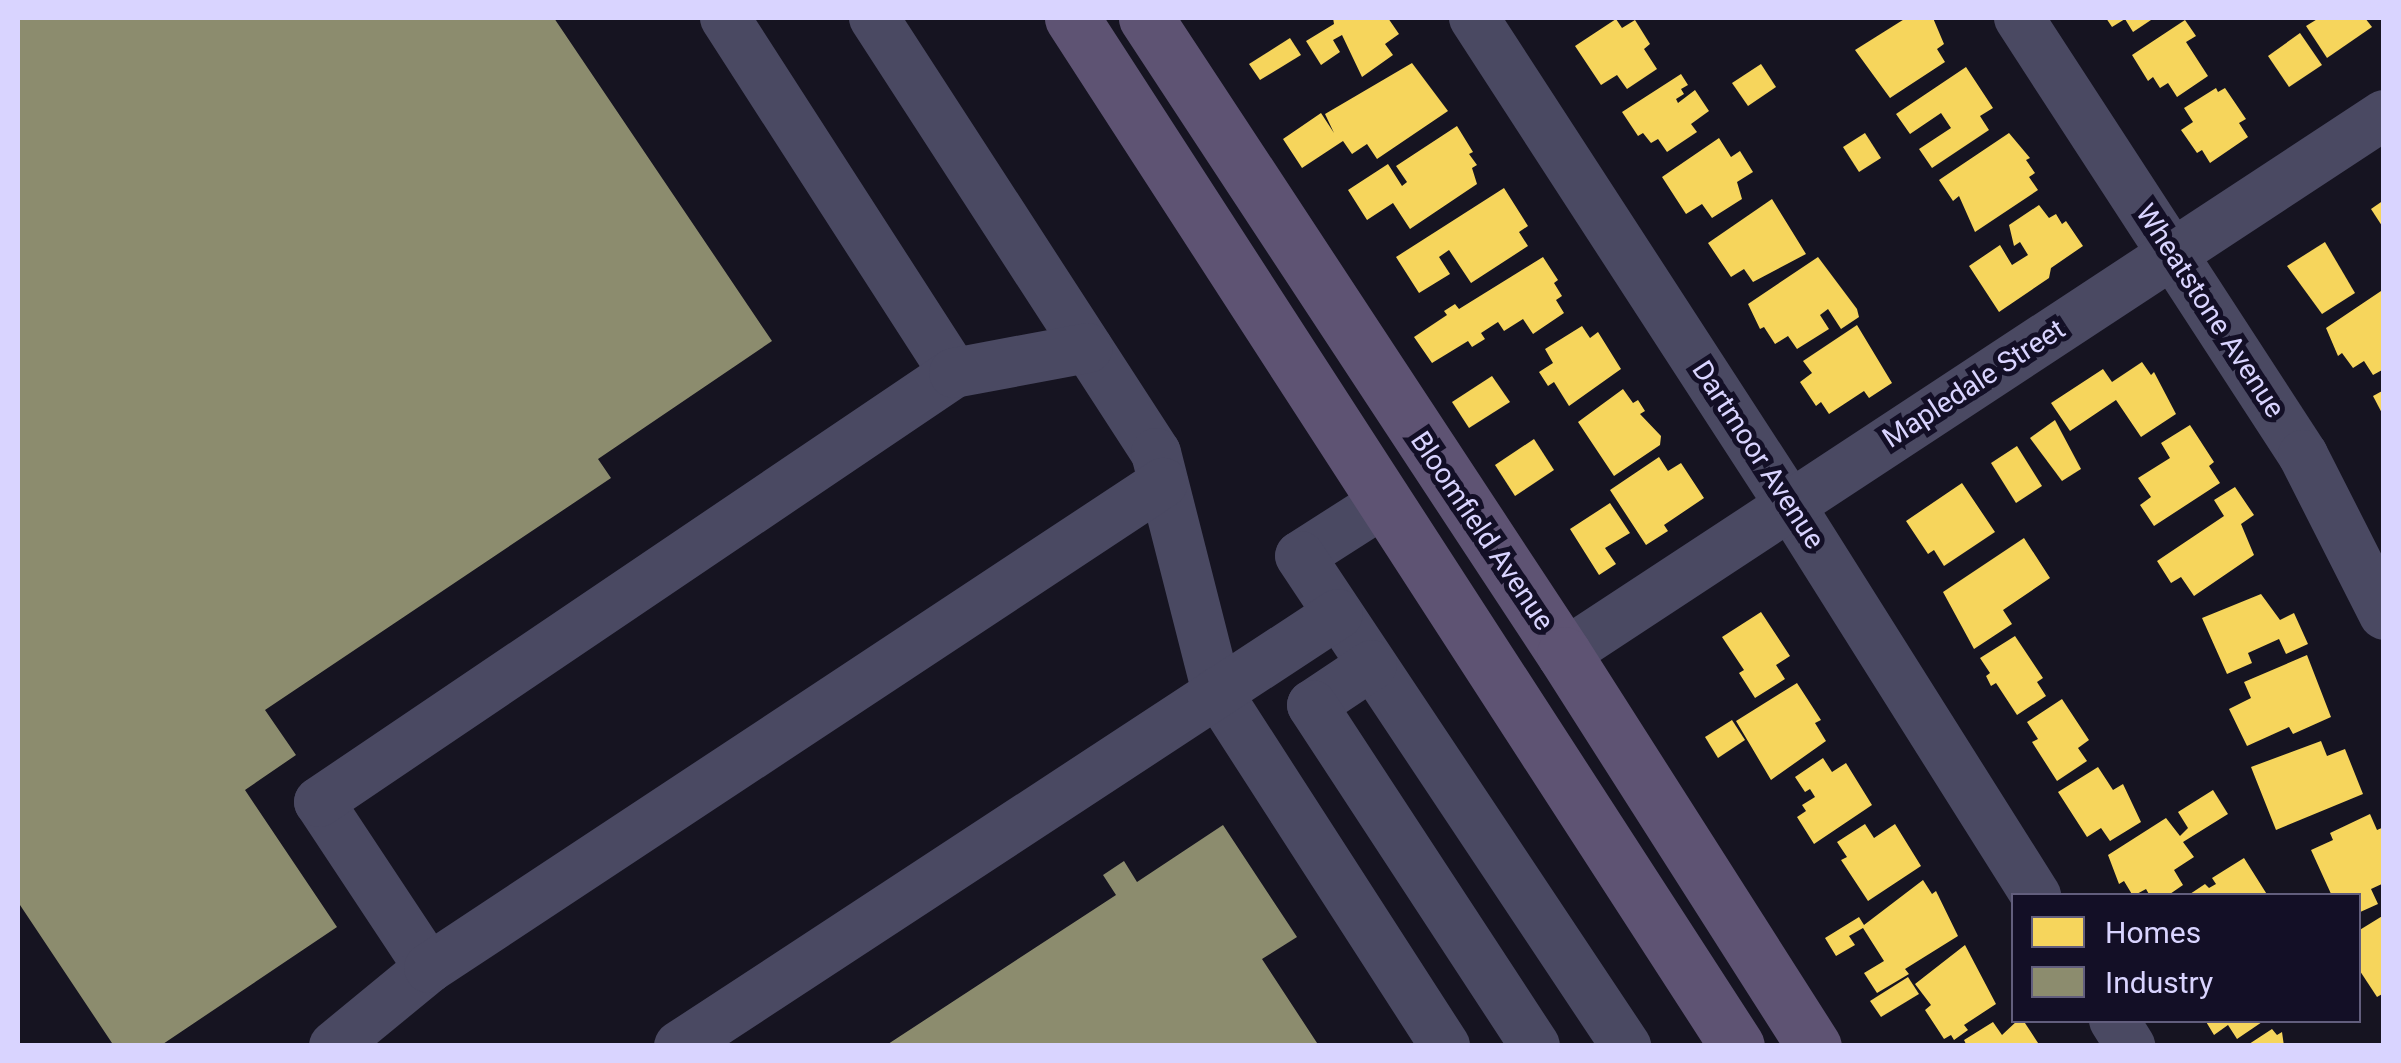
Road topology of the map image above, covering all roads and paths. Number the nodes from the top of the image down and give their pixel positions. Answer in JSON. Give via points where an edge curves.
{"nodes":[{"id":1,"x":724,"y":18,"type":"edge"},
{"id":2,"x":874,"y":18,"type":"edge"},
{"id":3,"x":1072,"y":18,"type":"edge"},
{"id":4,"x":1146,"y":18,"type":"edge"},
{"id":5,"x":1474,"y":18,"type":"edge"},
{"id":6,"x":2019,"y":18,"type":"edge"},
{"id":7,"x":2384,"y":115,"type":"edge"},
{"id":8,"x":2173,"y":253,"type":"junction"},
{"id":9,"x":1088,"y":348,"type":"junction"},
{"id":10,"x":954,"y":373,"type":"junction"},
{"id":11,"x":1414,"y":430,"type":"junction"},
{"id":12,"x":1163,"y":483,"type":"junction"},
{"id":13,"x":1383,"y":503,"type":"junction"},
{"id":14,"x":1790,"y":505,"type":"junction"},
{"id":15,"x":1464,"y":506,"type":"junction"},
{"id":16,"x":1338,"y":614,"type":"junction"},
{"id":17,"x":2384,"y":615,"type":"edge"},
{"id":18,"x":1476,"y":638,"type":"junction"},
{"id":19,"x":1564,"y":654,"type":"junction"},
{"id":20,"x":1372,"y":665,"type":"junction"},
{"id":21,"x":1217,"y":692,"type":"junction"},
{"id":22,"x":1533,"y":726,"type":"junction"},
{"id":23,"x":2034,"y":893,"type":"edge"},
{"id":24,"x":430,"y":968,"type":"junction"},
{"id":25,"x":2116,"y":1023,"type":"edge"},
{"id":26,"x":334,"y":1046,"type":"edge"},
{"id":27,"x":679,"y":1046,"type":"edge"},
{"id":28,"x":1445,"y":1046,"type":"edge"},
{"id":29,"x":1535,"y":1046,"type":"edge"},
{"id":30,"x":1626,"y":1046,"type":"edge"},
{"id":31,"x":1737,"y":1046,"type":"edge"},
{"id":32,"x":1814,"y":1046,"type":"edge"},
{"id":33,"x":2130,"y":1046,"type":"edge"}],
"edges":[{"from":1,"to":10,"type":"street"},
{"from":2,"to":9,"type":"street"},
{"from":3,"to":13,"type":"main road"},
{"from":4,"to":11,"type":"main road","name":"Bloomfield Avenue"},
{"from":5,"to":14,"type":"street","name":"Dartmoor Avenue"},
{"from":6,"to":8,"type":"street","name":"Wheatstone Avenue"},
{"from":7,"to":8,"type":"street","name":"Mapledale Street"},
{"from":8,"to":14,"type":"street","name":"Mapledale Street"},
{"from":8,"to":17,"type":"street","name":"Wheatstone Avenue","via":[[2303,455]]},
{"from":9,"to":10,"type":"street"},
{"from":9,"to":12,"type":"street","via":[[1156,453]]},
{"from":10,"to":24,"type":"street","via":[[320,802]]},
{"from":11,"to":13,"type":"main road","via":[[1402,476]]},
{"from":11,"to":15,"type":"main road","name":"Bloomfield Avenue"},
{"from":12,"to":21,"type":"street"},
{"from":12,"to":24,"type":"street"},
{"from":13,"to":15,"type":"main road"},
{"from":13,"to":16,"type":"street","via":[[1300,556]]},
{"from":13,"to":18,"type":"main road"},
{"from":14,"to":19,"type":"street","name":"Mapledale Street"},
{"from":14,"to":23,"type":"street","name":"Dartmoor Avenue"},
{"from":15,"to":19,"type":"main road","name":"Bloomfield Avenue"},
{"from":16,"to":20,"type":"street"},
{"from":16,"to":21,"type":"street"},
{"from":18,"to":19,"type":"main road","via":[[1517,654]]},
{"from":18,"to":22,"type":"main road"},
{"from":19,"to":22,"type":"main road"},
{"from":19,"to":32,"type":"main road","name":"Bloomfield Avenue"},
{"from":20,"to":29,"type":"street","via":[[1312,705]]},
{"from":20,"to":30,"type":"street"},
{"from":21,"to":27,"type":"street"},
{"from":21,"to":28,"type":"street"},
{"from":22,"to":31,"type":"main road"},
{"from":24,"to":26,"type":"street"},
{"from":25,"to":33,"type":"street"}]}
